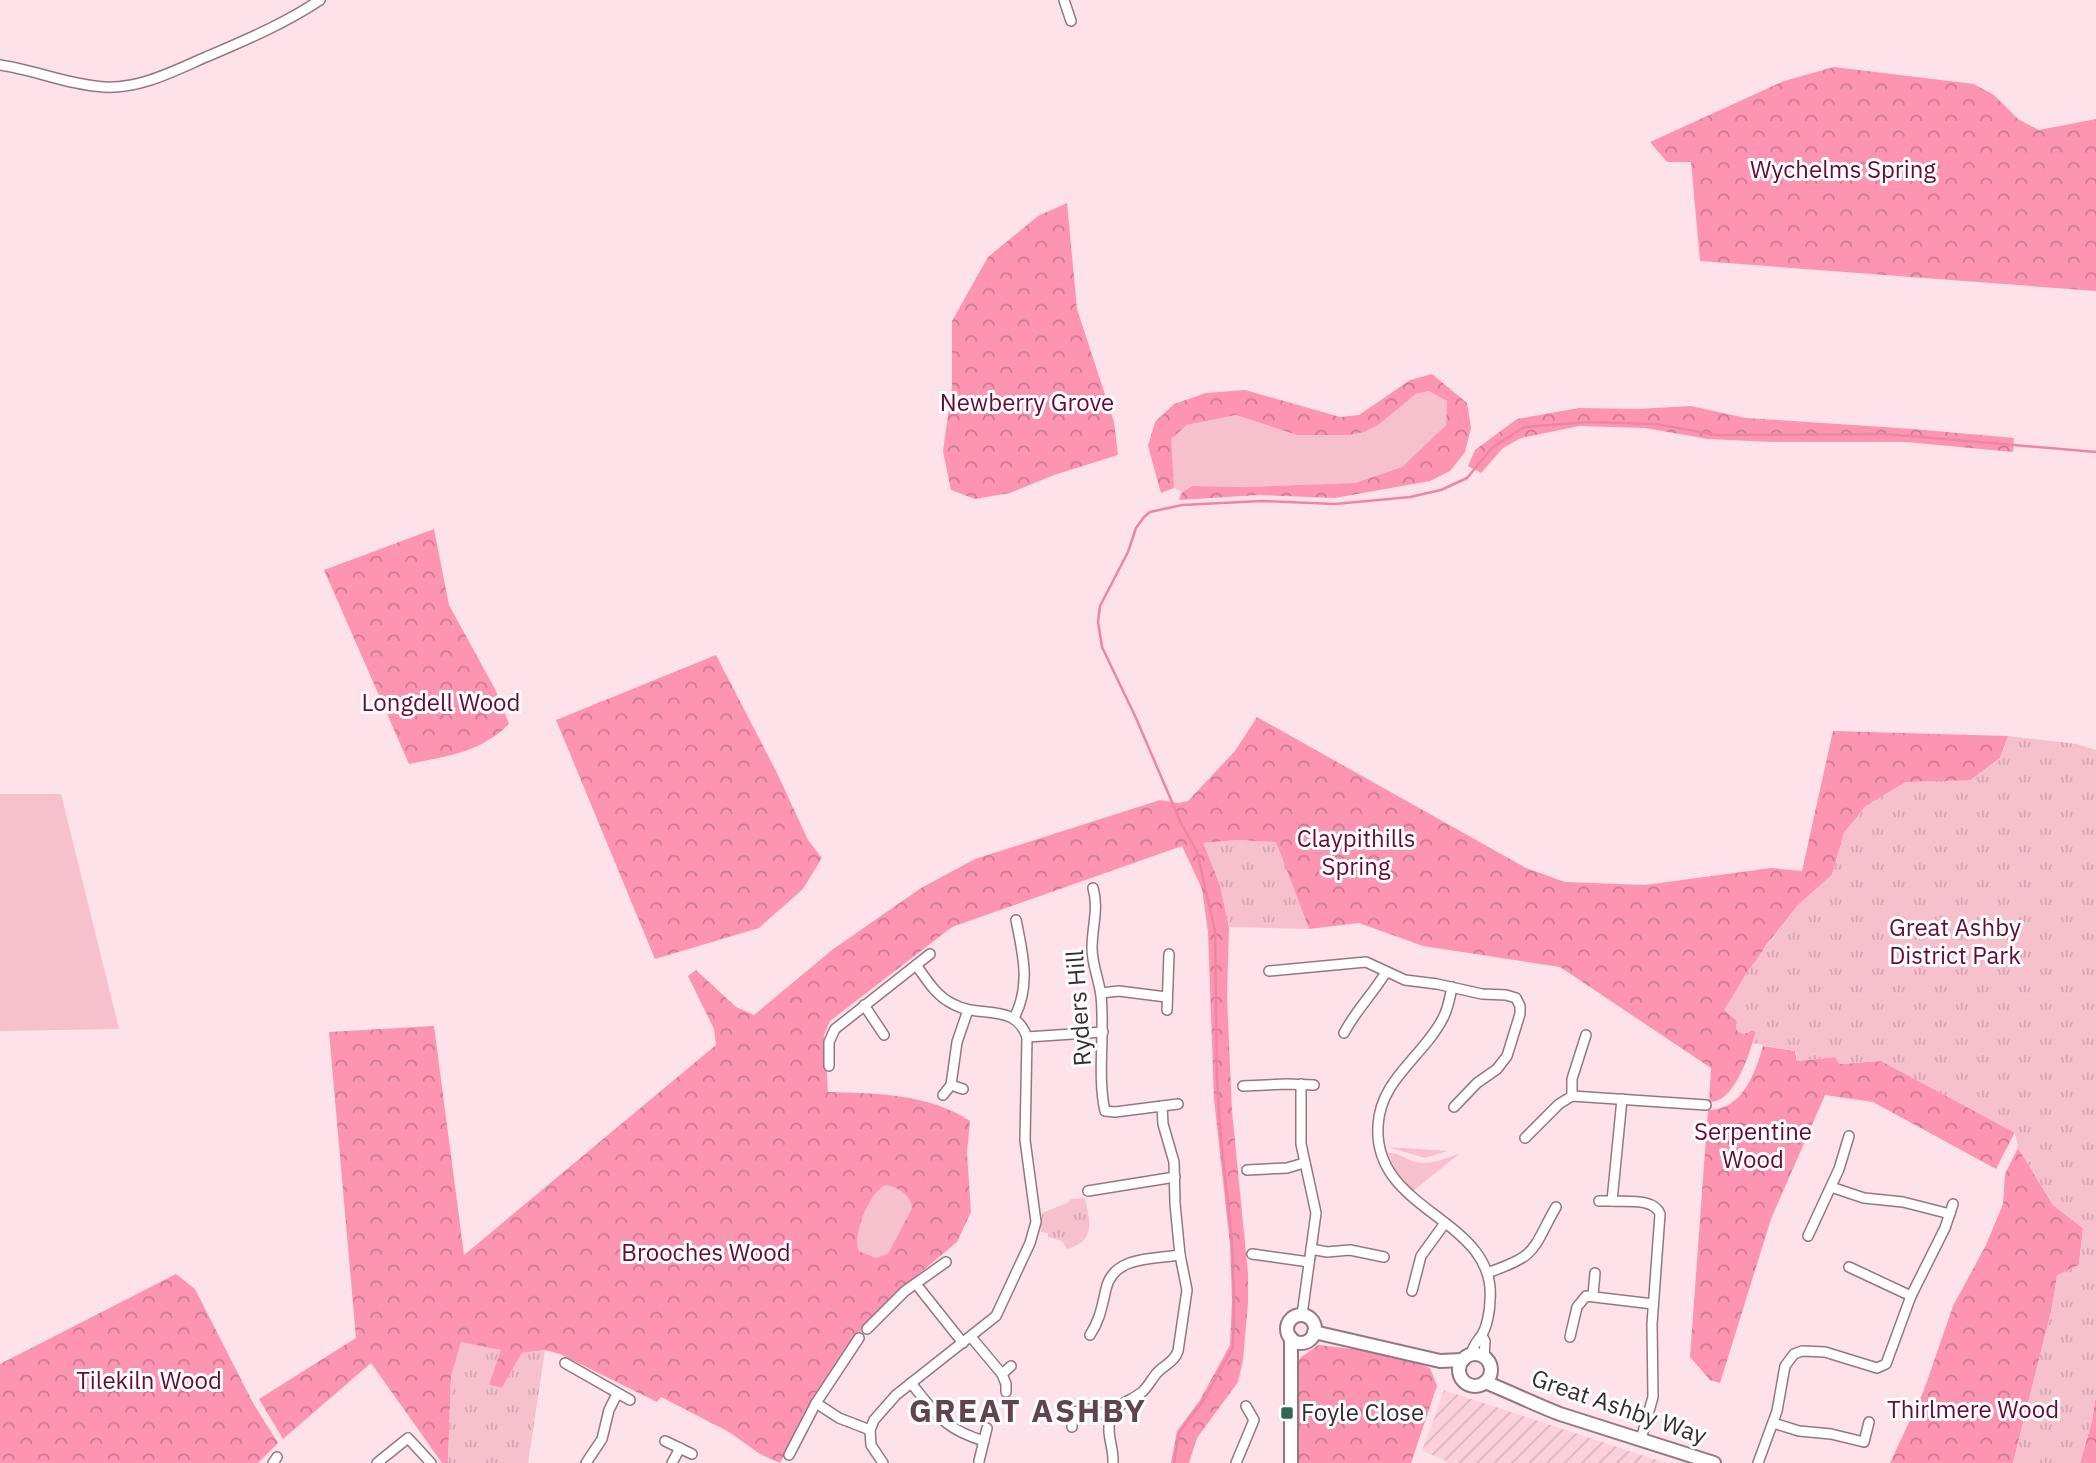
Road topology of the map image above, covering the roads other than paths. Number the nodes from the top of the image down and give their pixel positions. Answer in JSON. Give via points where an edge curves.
{"nodes":[{"id":1,"x":320,"y":0,"type":"edge"},
{"id":2,"x":1064,"y":0,"type":"edge"},
{"id":3,"x":1071,"y":20,"type":"dead end"},
{"id":4,"x":0,"y":65,"type":"edge"},
{"id":5,"x":1093,"y":888,"type":"dead end"},
{"id":6,"x":1016,"y":920,"type":"dead end"},
{"id":7,"x":930,"y":954,"type":"dead end"},
{"id":8,"x":1169,"y":954,"type":"dead end"},
{"id":9,"x":916,"y":965,"type":"junction"},
{"id":10,"x":1269,"y":971,"type":"dead end"},
{"id":11,"x":1386,"y":972,"type":"junction"},
{"id":12,"x":1452,"y":987,"type":"junction"},
{"id":13,"x":1101,"y":993,"type":"junction"},
{"id":14,"x":1166,"y":997,"type":"junction"},
{"id":15,"x":864,"y":1005,"type":"junction"},
{"id":16,"x":968,"y":1010,"type":"junction"},
{"id":17,"x":1167,"y":1010,"type":"dead end"},
{"id":18,"x":1014,"y":1018,"type":"junction"},
{"id":19,"x":1103,"y":1032,"type":"junction"},
{"id":20,"x":1344,"y":1033,"type":"dead end"},
{"id":21,"x":884,"y":1035,"type":"dead end"},
{"id":22,"x":1586,"y":1035,"type":"dead end"},
{"id":23,"x":1027,"y":1037,"type":"junction"},
{"id":24,"x":829,"y":1066,"type":"dead end"},
{"id":25,"x":1301,"y":1084,"type":"junction"},
{"id":26,"x":951,"y":1085,"type":"junction"},
{"id":27,"x":1314,"y":1085,"type":"dead end"},
{"id":28,"x":1243,"y":1086,"type":"dead end"},
{"id":29,"x":963,"y":1089,"type":"dead end"},
{"id":30,"x":943,"y":1095,"type":"dead end"},
{"id":31,"x":1573,"y":1096,"type":"junction"},
{"id":32,"x":1622,"y":1099,"type":"junction"},
{"id":33,"x":1178,"y":1104,"type":"dead end"},
{"id":34,"x":1706,"y":1105,"type":"dead end"},
{"id":35,"x":1162,"y":1106,"type":"junction"},
{"id":36,"x":1454,"y":1107,"type":"dead end"},
{"id":37,"x":1849,"y":1136,"type":"dead end"},
{"id":38,"x":1525,"y":1138,"type":"dead end"},
{"id":39,"x":1304,"y":1163,"type":"junction"},
{"id":40,"x":1247,"y":1170,"type":"dead end"},
{"id":41,"x":1175,"y":1177,"type":"junction"},
{"id":42,"x":1831,"y":1187,"type":"junction"},
{"id":43,"x":1088,"y":1191,"type":"dead end"},
{"id":44,"x":1612,"y":1200,"type":"junction"},
{"id":45,"x":1600,"y":1201,"type":"dead end"},
{"id":46,"x":1953,"y":1204,"type":"dead end"},
{"id":47,"x":1556,"y":1207,"type":"dead end"},
{"id":48,"x":1950,"y":1214,"type":"junction"},
{"id":49,"x":1445,"y":1223,"type":"junction"},
{"id":50,"x":1808,"y":1236,"type":"dead end"},
{"id":51,"x":1311,"y":1249,"type":"junction"},
{"id":52,"x":1252,"y":1254,"type":"dead end"},
{"id":53,"x":1180,"y":1255,"type":"junction"},
{"id":54,"x":1384,"y":1257,"type":"dead end"},
{"id":55,"x":946,"y":1262,"type":"dead end"},
{"id":56,"x":1309,"y":1262,"type":"junction"},
{"id":57,"x":1849,"y":1267,"type":"dead end"},
{"id":58,"x":1487,"y":1273,"type":"junction"},
{"id":59,"x":1595,"y":1273,"type":"dead end"},
{"id":60,"x":916,"y":1284,"type":"junction"},
{"id":61,"x":1412,"y":1290,"type":"dead end"},
{"id":62,"x":1593,"y":1295,"type":"junction"},
{"id":63,"x":1911,"y":1296,"type":"junction"},
{"id":64,"x":1653,"y":1304,"type":"junction"},
{"id":65,"x":1302,"y":1315,"type":"junction"},
{"id":66,"x":867,"y":1329,"type":"dead end"},
{"id":67,"x":1314,"y":1332,"type":"junction"},
{"id":68,"x":1090,"y":1335,"type":"dead end"},
{"id":69,"x":1482,"y":1336,"type":"junction"},
{"id":70,"x":971,"y":1337,"type":"junction"},
{"id":71,"x":1570,"y":1337,"type":"dead end"},
{"id":72,"x":859,"y":1338,"type":"dead end"},
{"id":73,"x":1295,"y":1340,"type":"junction"},
{"id":74,"x":962,"y":1343,"type":"junction"},
{"id":75,"x":1467,"y":1357,"type":"junction"},
{"id":76,"x":1440,"y":1361,"type":"junction"},
{"id":77,"x":1488,"y":1362,"type":"junction"},
{"id":78,"x":565,"y":1363,"type":"dead end"},
{"id":79,"x":1012,"y":1366,"type":"dead end"},
{"id":80,"x":1002,"y":1374,"type":"junction"},
{"id":81,"x":1461,"y":1376,"type":"junction"},
{"id":82,"x":1485,"y":1382,"type":"junction"},
{"id":83,"x":911,"y":1383,"type":"junction"},
{"id":84,"x":1510,"y":1390,"type":"junction"},
{"id":85,"x":1006,"y":1392,"type":"dead end"},
{"id":86,"x":617,"y":1394,"type":"junction"},
{"id":87,"x":631,"y":1400,"type":"dead end"},
{"id":88,"x":816,"y":1403,"type":"junction"},
{"id":89,"x":1246,"y":1406,"type":"dead end"},
{"id":90,"x":1111,"y":1417,"type":"junction"},
{"id":91,"x":1869,"y":1422,"type":"dead end"},
{"id":92,"x":1773,"y":1423,"type":"junction"},
{"id":93,"x":1072,"y":1427,"type":"dead end"},
{"id":94,"x":988,"y":1428,"type":"dead end"},
{"id":95,"x":870,"y":1430,"type":"junction"},
{"id":96,"x":1641,"y":1439,"type":"junction"},
{"id":97,"x":666,"y":1441,"type":"dead end"},
{"id":98,"x":984,"y":1441,"type":"junction"},
{"id":99,"x":680,"y":1448,"type":"junction"},
{"id":100,"x":692,"y":1454,"type":"dead end"},
{"id":101,"x":789,"y":1455,"type":"dead end"},
{"id":102,"x":979,"y":1461,"type":"edge"},
{"id":103,"x":377,"y":1463,"type":"edge"},
{"id":104,"x":431,"y":1463,"type":"edge"},
{"id":105,"x":586,"y":1463,"type":"edge"},
{"id":106,"x":672,"y":1463,"type":"edge"},
{"id":107,"x":882,"y":1463,"type":"edge"},
{"id":108,"x":1113,"y":1463,"type":"edge"},
{"id":109,"x":1236,"y":1463,"type":"edge"},
{"id":110,"x":1291,"y":1463,"type":"edge"},
{"id":111,"x":1714,"y":1463,"type":"edge"},
{"id":112,"x":1758,"y":1463,"type":"edge"}],
"edges":[{"from":1,"to":4,"type":"street","via":[[262,33],[134,84],[95,86]]},
{"from":2,"to":3,"type":"street"},
{"from":5,"to":13,"type":"street","name":"Ryders Hill","via":[[1093,960]]},
{"from":6,"to":18,"type":"street","via":[[1025,984]]},
{"from":7,"to":9,"type":"street"},
{"from":8,"to":14,"type":"street"},
{"from":9,"to":15,"type":"street"},
{"from":9,"to":16,"type":"street","via":[[937,993]]},
{"from":10,"to":11,"type":"street","via":[[1361,962]]},
{"from":11,"to":12,"type":"street","via":[[1405,980]]},
{"from":11,"to":20,"type":"street"},
{"from":12,"to":36,"type":"street","via":[[1512,996],[1520,1006],[1507,1056]]},
{"from":12,"to":49,"type":"street","via":[[1441,1022],[1387,1093],[1378,1127],[1384,1161],[1399,1186]]},
{"from":13,"to":14,"type":"street"},
{"from":13,"to":19,"type":"street","name":"Ryders Hill"},
{"from":14,"to":17,"type":"street"},
{"from":15,"to":21,"type":"street"},
{"from":15,"to":24,"type":"street","via":[[835,1029],[829,1042]]},
{"from":16,"to":18,"type":"street"},
{"from":16,"to":26,"type":"street","via":[[957,1042]]},
{"from":18,"to":23,"type":"street"},
{"from":19,"to":23,"type":"street"},
{"from":19,"to":35,"type":"street","name":"Ryders Hill","via":[[1105,1111]]},
{"from":22,"to":31,"type":"street","via":[[1572,1079]]},
{"from":23,"to":70,"type":"street","via":[[1024,1140],[1034,1233],[1000,1311]]},
{"from":25,"to":27,"type":"street"},
{"from":25,"to":28,"type":"street"},
{"from":25,"to":39,"type":"street"},
{"from":26,"to":29,"type":"street"},
{"from":26,"to":30,"type":"street"},
{"from":31,"to":32,"type":"street"},
{"from":31,"to":38,"type":"street"},
{"from":32,"to":34,"type":"street"},
{"from":32,"to":44,"type":"street"},
{"from":33,"to":35,"type":"street","name":"Ryders Hill"},
{"from":35,"to":41,"type":"street"},
{"from":37,"to":42,"type":"street"},
{"from":39,"to":40,"type":"street"},
{"from":39,"to":51,"type":"street","via":[[1316,1213]]},
{"from":41,"to":43,"type":"street"},
{"from":41,"to":53,"type":"street"},
{"from":42,"to":48,"type":"street"},
{"from":42,"to":50,"type":"street"},
{"from":44,"to":45,"type":"street"},
{"from":44,"to":64,"type":"street","via":[[1647,1203],[1659,1211]]},
{"from":46,"to":48,"type":"street"},
{"from":47,"to":58,"type":"street","via":[[1531,1252],[1513,1265]]},
{"from":48,"to":63,"type":"street"},
{"from":49,"to":58,"type":"street","via":[[1469,1243]]},
{"from":49,"to":61,"type":"street","via":[[1421,1256]]},
{"from":51,"to":54,"type":"street"},
{"from":51,"to":56,"type":"street"},
{"from":52,"to":56,"type":"street"},
{"from":53,"to":68,"type":"street","via":[[1134,1261],[1119,1268],[1108,1283],[1100,1317]]},
{"from":53,"to":90,"type":"street","via":[[1187,1290],[1177,1356]]},
{"from":55,"to":60,"type":"street"},
{"from":56,"to":65,"type":"street"},
{"from":57,"to":63,"type":"street"},
{"from":58,"to":69,"type":"street","via":[[1491,1298]]},
{"from":59,"to":62,"type":"street"},
{"from":60,"to":66,"type":"street"},
{"from":60,"to":74,"type":"street"},
{"from":62,"to":64,"type":"street"},
{"from":62,"to":71,"type":"street","via":[[1579,1303]]},
{"from":63,"to":92,"type":"street","via":[[1882,1367],[1818,1351],[1790,1357]]},
{"from":64,"to":96,"type":"street","via":[[1653,1397]]},
{"from":65,"to":67,"type":"street","via":[[1312,1320]]},
{"from":65,"to":73,"type":"street","via":[[1288,1324],[1288,1334]]},
{"from":67,"to":73,"type":"street","via":[[1309,1339]]},
{"from":67,"to":76,"type":"street"},
{"from":69,"to":75,"type":"street"},
{"from":69,"to":77,"type":"street"},
{"from":70,"to":74,"type":"street"},
{"from":70,"to":80,"type":"street"},
{"from":72,"to":88,"type":"street"},
{"from":73,"to":110,"type":"street","via":[[1290,1368]]},
{"from":74,"to":83,"type":"street"},
{"from":75,"to":76,"type":"street"},
{"from":75,"to":77,"type":"street"},
{"from":75,"to":81,"type":"street","via":[[1460,1367]]},
{"from":76,"to":81,"type":"street"},
{"from":77,"to":82,"type":"street"},
{"from":77,"to":84,"type":"street","name":"Great Ashby Way"},
{"from":78,"to":86,"type":"street"},
{"from":79,"to":80,"type":"street"},
{"from":80,"to":85,"type":"street"},
{"from":81,"to":82,"type":"street","via":[[1472,1385]]},
{"from":82,"to":84,"type":"street","name":"Great Ashby Way"},
{"from":83,"to":95,"type":"street","via":[[885,1406]]},
{"from":83,"to":98,"type":"street","via":[[942,1422]]},
{"from":84,"to":96,"type":"street","name":"Great Ashby Way","via":[[1560,1414]]},
{"from":86,"to":87,"type":"street"},
{"from":86,"to":105,"type":"street","via":[[601,1439]]},
{"from":88,"to":95,"type":"street"},
{"from":88,"to":101,"type":"street"},
{"from":89,"to":109,"type":"street","via":[[1259,1419]]},
{"from":90,"to":93,"type":"street","via":[[1089,1409],[1073,1412]]},
{"from":90,"to":108,"type":"street","via":[[1108,1430]]},
{"from":91,"to":92,"type":"street","via":[[1864,1442]]},
{"from":92,"to":112,"type":"street"},
{"from":94,"to":98,"type":"street"},
{"from":95,"to":107,"type":"street","via":[[871,1445]]},
{"from":96,"to":111,"type":"street","name":"Great Ashby Way"},
{"from":97,"to":99,"type":"street"},
{"from":98,"to":102,"type":"street"},
{"from":99,"to":100,"type":"street"},
{"from":99,"to":106,"type":"street"},
{"from":103,"to":104,"type":"street","via":[[408,1438]]}]}
